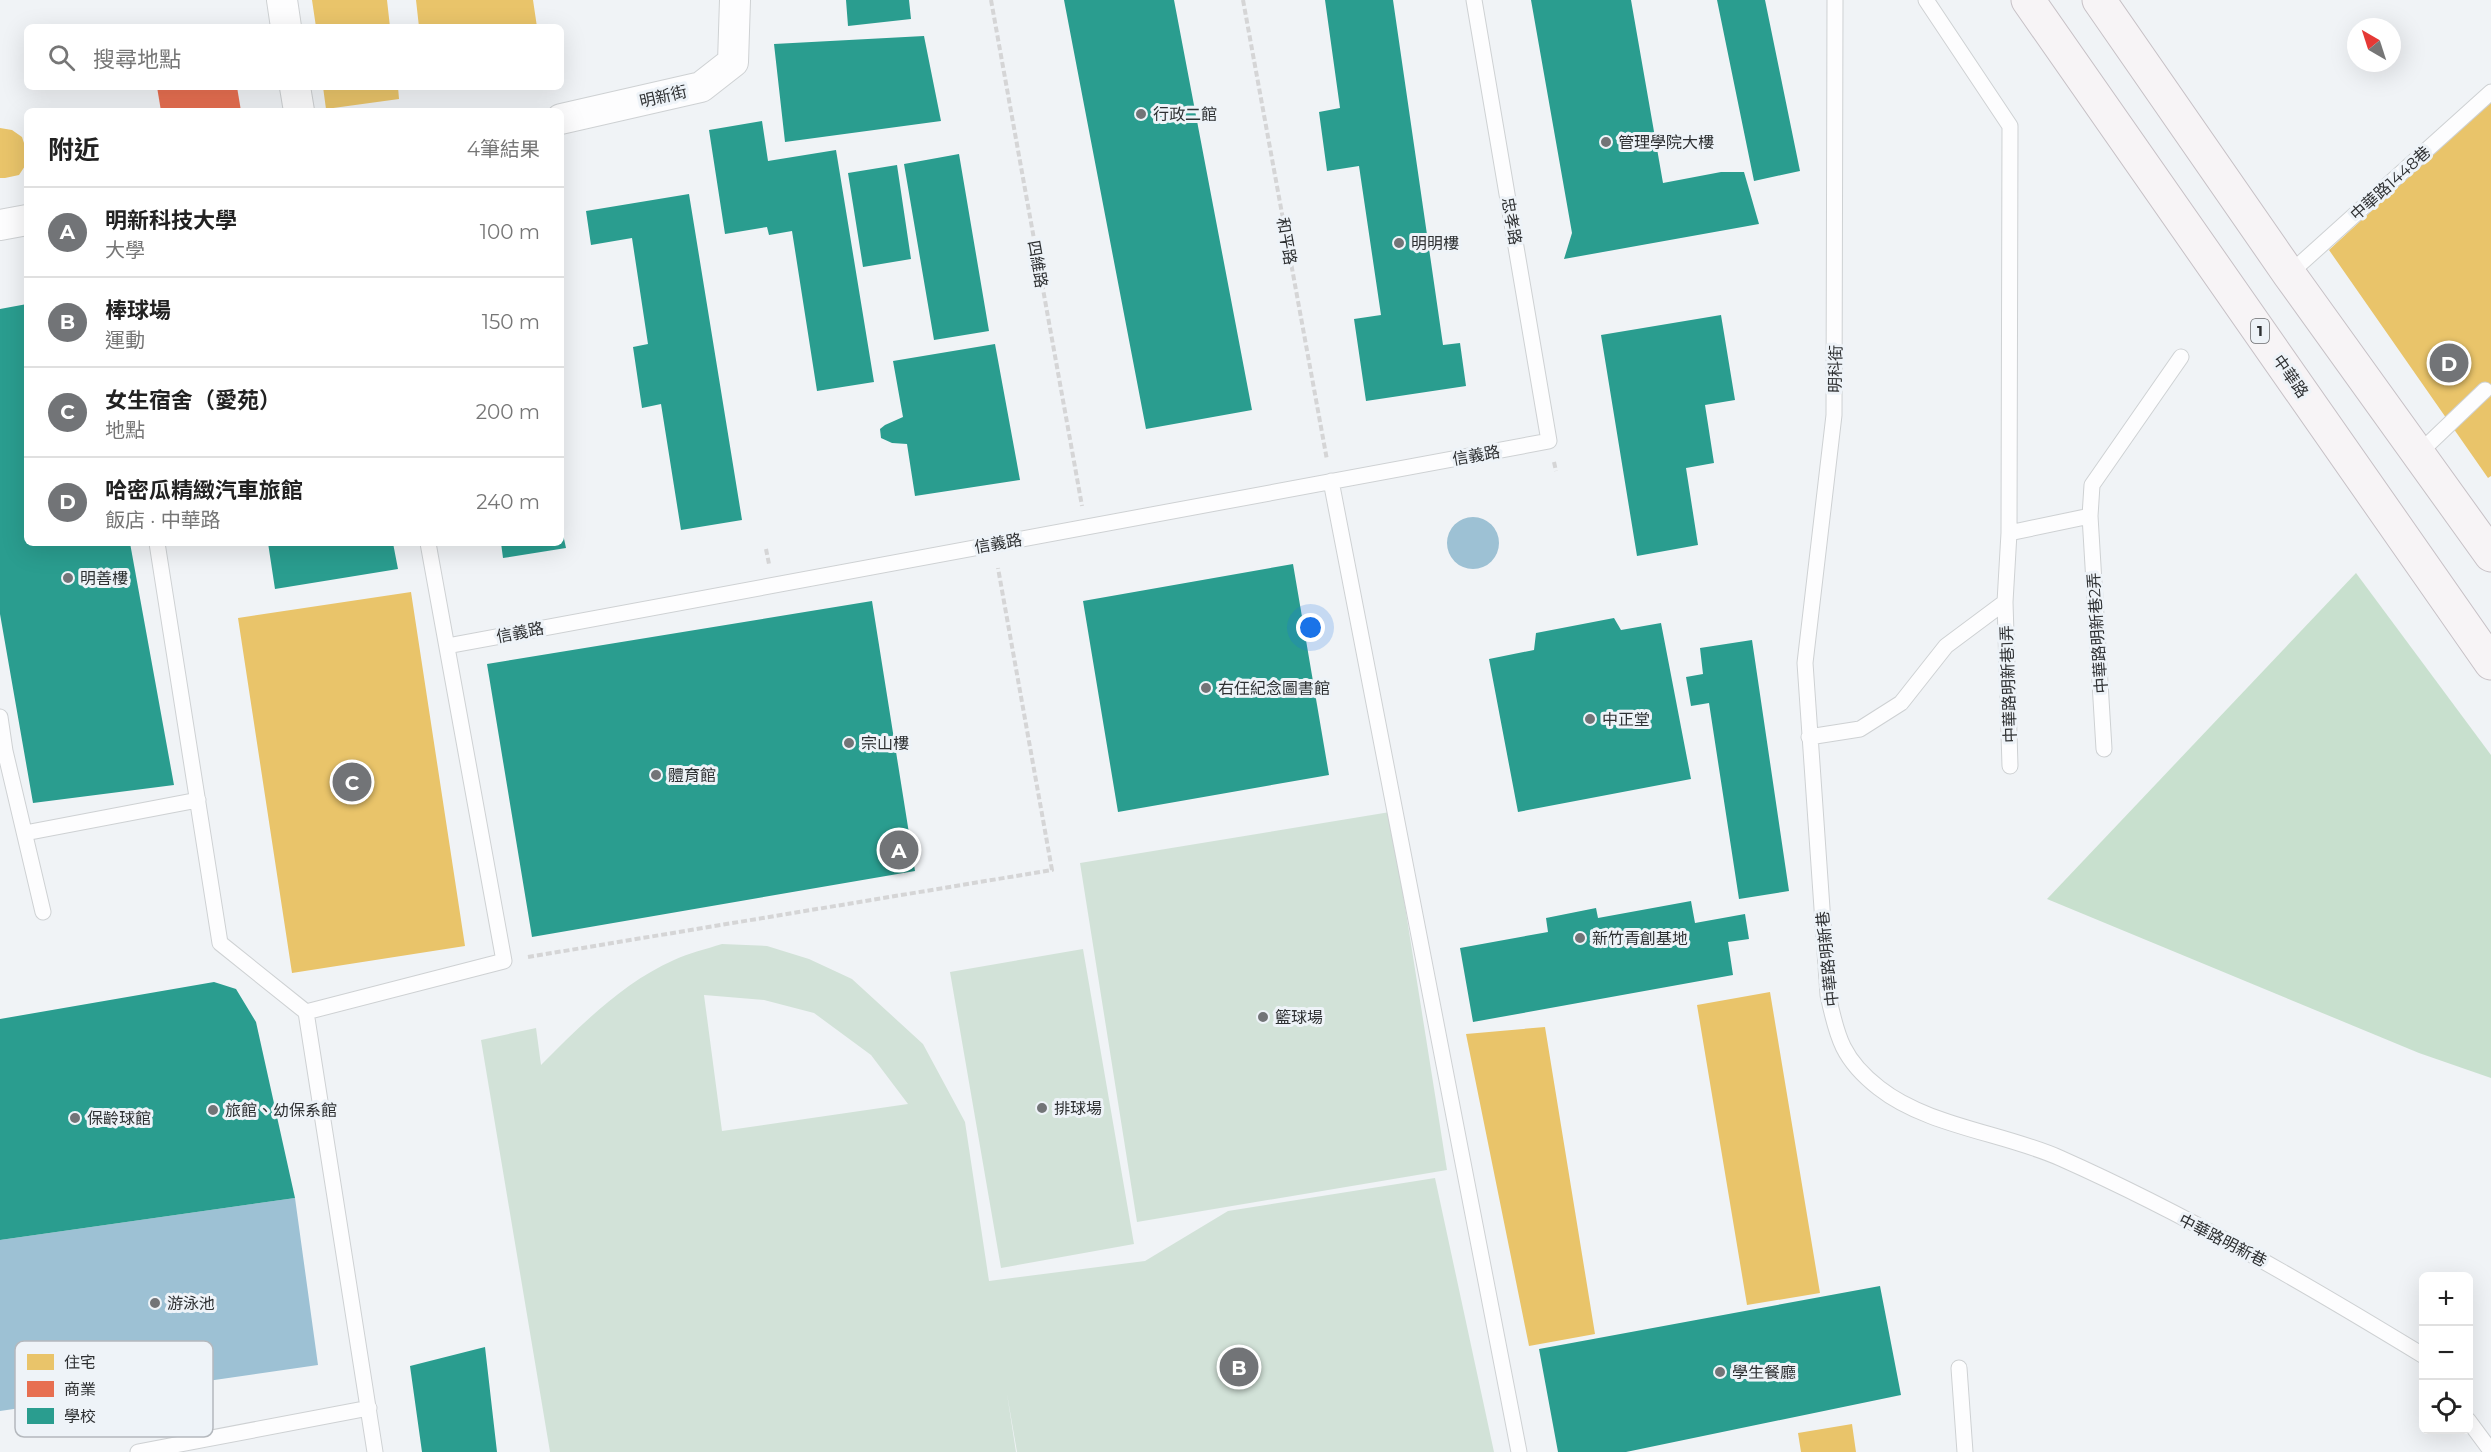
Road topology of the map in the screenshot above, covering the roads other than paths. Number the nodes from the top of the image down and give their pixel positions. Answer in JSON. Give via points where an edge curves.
{"nodes":[{"id":1,"x":282,"y":0,"type":"edge"},
{"id":2,"x":735,"y":0,"type":"edge"},
{"id":3,"x":1474,"y":0,"type":"edge"},
{"id":4,"x":1836,"y":0,"type":"edge"},
{"id":5,"x":1926,"y":0,"type":"edge"},
{"id":6,"x":2028,"y":0,"type":"edge"},
{"id":7,"x":2099,"y":0,"type":"edge"},
{"id":8,"x":286,"y":24,"type":"edge"},
{"id":9,"x":296,"y":90,"type":"edge"},
{"id":10,"x":2491,"y":92,"type":"edge"},
{"id":11,"x":298,"y":108,"type":"edge"},
{"id":12,"x":564,"y":118,"type":"edge"},
{"id":13,"x":24,"y":221,"type":"edge"},
{"id":14,"x":0,"y":225,"type":"edge"},
{"id":15,"x":2289,"y":274,"type":"junction"},
{"id":16,"x":2181,"y":357,"type":"dead end"},
{"id":17,"x":2485,"y":390,"type":"dead end"},
{"id":18,"x":1549,"y":441,"type":"joint"},
{"id":19,"x":2417,"y":454,"type":"junction"},
{"id":20,"x":1331,"y":481,"type":"junction"},
{"id":21,"x":2090,"y":516,"type":"junction"},
{"id":22,"x":2009,"y":533,"type":"junction"},
{"id":23,"x":2485,"y":536,"type":"edge"},
{"id":24,"x":158,"y":546,"type":"edge"},
{"id":25,"x":429,"y":546,"type":"edge"},
{"id":26,"x":2005,"y":602,"type":"junction"},
{"id":27,"x":447,"y":646,"type":"junction"},
{"id":28,"x":2491,"y":663,"type":"edge"},
{"id":29,"x":0,"y":717,"type":"edge"},
{"id":30,"x":1809,"y":737,"type":"junction"},
{"id":31,"x":2104,"y":749,"type":"dead end"},
{"id":32,"x":2010,"y":766,"type":"dead end"},
{"id":33,"x":198,"y":800,"type":"junction"},
{"id":34,"x":25,"y":833,"type":"junction"},
{"id":35,"x":43,"y":912,"type":"dead end"},
{"id":36,"x":306,"y":1012,"type":"junction"},
{"id":37,"x":2419,"y":1353,"type":"edge"},
{"id":38,"x":1959,"y":1368,"type":"dead end"},
{"id":39,"x":369,"y":1408,"type":"junction"},
{"id":40,"x":2473,"y":1426,"type":"edge"},
{"id":41,"x":2491,"y":1451,"type":"edge"},
{"id":42,"x":138,"y":1452,"type":"edge"},
{"id":43,"x":375,"y":1452,"type":"edge"},
{"id":44,"x":1519,"y":1452,"type":"edge"},
{"id":45,"x":1965,"y":1452,"type":"edge"}],
"edges":[{"from":1,"to":8,"type":"street"},
{"from":2,"to":12,"type":"street","name":"明新街","via":[[733,62],[701,87]]},
{"from":3,"to":18,"type":"lane","name":"忠孝路"},
{"from":4,"to":30,"type":"lane","name":"明科街","via":[[1834,415],[1805,663]]},
{"from":5,"to":22,"type":"lane","via":[[2010,126]]},
{"from":6,"to":28,"type":"main road","name":"中華路","number":"1"},
{"from":7,"to":15,"type":"main road"},
{"from":9,"to":11,"type":"street"},
{"from":10,"to":15,"type":"lane","name":"中華路1448巷"},
{"from":13,"to":14,"type":"street"},
{"from":15,"to":19,"type":"main road"},
{"from":16,"to":21,"type":"lane","name":"中華路明新巷2弄","via":[[2092,485]]},
{"from":17,"to":19,"type":"lane"},
{"from":18,"to":20,"type":"lane","name":"信義路"},
{"from":19,"to":23,"type":"main road"},
{"from":20,"to":27,"type":"lane","name":"信義路"},
{"from":20,"to":44,"type":"lane"},
{"from":21,"to":22,"type":"lane"},
{"from":21,"to":31,"type":"lane","name":"中華路明新巷2弄"},
{"from":22,"to":26,"type":"lane"},
{"from":24,"to":33,"type":"lane"},
{"from":25,"to":27,"type":"lane"},
{"from":26,"to":30,"type":"lane","via":[[1946,646],[1901,703],[1860,729]]},
{"from":26,"to":32,"type":"lane","name":"中華路明新巷1弄"},
{"from":27,"to":36,"type":"lane","via":[[504,961]]},
{"from":29,"to":34,"type":"lane"},
{"from":30,"to":37,"type":"lane","name":"中華路明新巷","via":[[1828,995],[1837,1036],[1852,1063],[1880,1089],[1923,1112],[2059,1157],[2287,1273]]},
{"from":33,"to":34,"type":"lane"},
{"from":33,"to":36,"type":"lane","via":[[220,943]]},
{"from":34,"to":35,"type":"lane"},
{"from":36,"to":39,"type":"lane"},
{"from":38,"to":45,"type":"lane"},
{"from":39,"to":42,"type":"lane"},
{"from":39,"to":43,"type":"lane"},
{"from":40,"to":41,"type":"lane"}]}
